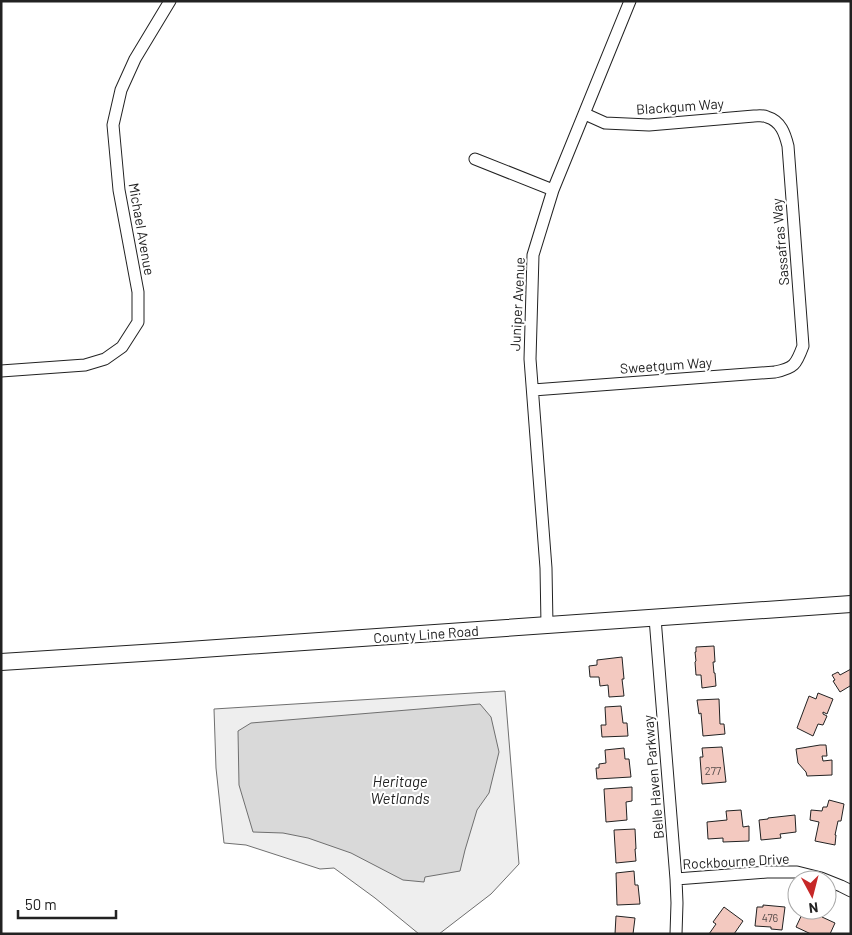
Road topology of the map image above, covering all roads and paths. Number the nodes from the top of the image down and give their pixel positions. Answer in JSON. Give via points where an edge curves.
{"nodes":[{"id":1,"x":170,"y":1,"type":"edge"},
{"id":2,"x":630,"y":1,"type":"edge"},
{"id":3,"x":584,"y":114,"type":"junction"},
{"id":4,"x":778,"y":123,"type":"joint"},
{"id":5,"x":475,"y":159,"type":"dead end"},
{"id":6,"x":553,"y":190,"type":"junction"},
{"id":7,"x":798,"y":361,"type":"joint"},
{"id":8,"x":1,"y":371,"type":"edge"},
{"id":9,"x":533,"y":390,"type":"junction"},
{"id":10,"x":851,"y":604,"type":"edge"},
{"id":11,"x":655,"y":618,"type":"junction"},
{"id":12,"x":547,"y":625,"type":"junction"},
{"id":13,"x":1,"y":662,"type":"edge"},
{"id":14,"x":676,"y":879,"type":"junction"},
{"id":15,"x":850,"y":888,"type":"edge"},
{"id":16,"x":676,"y":934,"type":"edge"}],
"edges":[{"from":1,"to":8,"type":"street","name":"Michael Avenue","via":[[131,67],[121,90],[113,125],[119,190],[138,292],[138,322],[122,346],[105,359],[85,364]]},
{"from":2,"to":3,"type":"street","name":"Juniper Avenue"},
{"from":3,"to":4,"type":"street","name":"Blackgum Way","via":[[605,123],[649,125],[754,116],[767,116]]},
{"from":3,"to":6,"type":"street","name":"Juniper Avenue"},
{"from":4,"to":7,"type":"street","name":"Sassafras Way","via":[[788,146],[802,322],[803,346]]},
{"from":5,"to":6,"type":"street"},
{"from":6,"to":9,"type":"street","name":"Juniper Avenue","via":[[533,255],[530,359]]},
{"from":7,"to":9,"type":"street","name":"Sweetgum Way","via":[[788,370],[775,372]]},
{"from":9,"to":12,"type":"street","name":"Juniper Avenue"},
{"from":10,"to":11,"type":"main road","name":"County Line Road"},
{"from":11,"to":12,"type":"main road","name":"County Line Road"},
{"from":11,"to":14,"type":"street","name":"Belle Haven Parkway"},
{"from":12,"to":13,"type":"main road","name":"County Line Road"},
{"from":14,"to":15,"type":"street","name":"Rockbourne Drive","via":[[797,872]]},
{"from":14,"to":16,"type":"street","name":"Belle Haven Parkway"}]}
